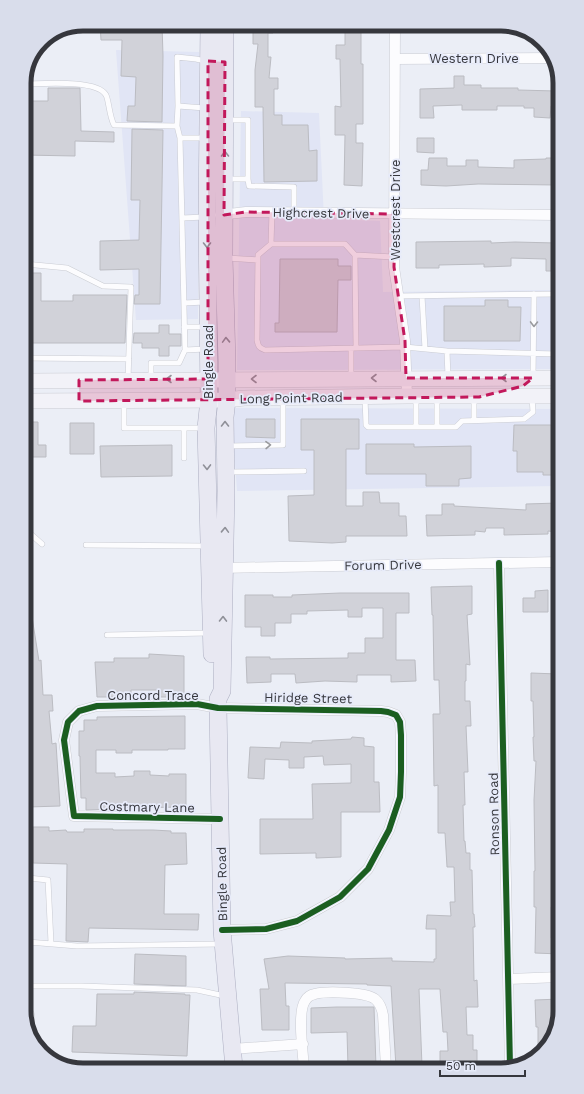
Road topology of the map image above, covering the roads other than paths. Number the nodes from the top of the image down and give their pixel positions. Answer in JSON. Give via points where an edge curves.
{"nodes":[{"id":1,"x":209,"y":31,"type":"edge"},
{"id":2,"x":225,"y":31,"type":"edge"},
{"id":3,"x":395,"y":31,"type":"edge"},
{"id":4,"x":547,"y":58,"type":"edge"},
{"id":5,"x":395,"y":59,"type":"junction"},
{"id":6,"x":208,"y":61,"type":"junction"},
{"id":7,"x":225,"y":62,"type":"junction"},
{"id":8,"x":31,"y":84,"type":"edge"},
{"id":9,"x":178,"y":106,"type":"junction"},
{"id":10,"x":208,"y":108,"type":"junction"},
{"id":11,"x":225,"y":120,"type":"junction"},
{"id":12,"x":178,"y":126,"type":"junction"},
{"id":13,"x":180,"y":138,"type":"junction"},
{"id":14,"x":208,"y":138,"type":"junction"},
{"id":15,"x":224,"y":179,"type":"junction"},
{"id":16,"x":248,"y":179,"type":"junction"},
{"id":17,"x":272,"y":212,"type":"junction"},
{"id":18,"x":294,"y":212,"type":"junction"},
{"id":19,"x":395,"y":214,"type":"junction"},
{"id":20,"x":224,"y":215,"type":"junction"},
{"id":21,"x":553,"y":215,"type":"edge"},
{"id":22,"x":207,"y":217,"type":"junction"},
{"id":23,"x":182,"y":218,"type":"junction"},
{"id":24,"x":271,"y":244,"type":"junction"},
{"id":25,"x":355,"y":255,"type":"junction"},
{"id":26,"x":394,"y":257,"type":"junction"},
{"id":27,"x":224,"y":258,"type":"junction"},
{"id":28,"x":258,"y":260,"type":"junction"},
{"id":29,"x":31,"y":265,"type":"edge"},
{"id":30,"x":534,"y":294,"type":"junction"},
{"id":31,"x":553,"y":294,"type":"edge"},
{"id":32,"x":398,"y":296,"type":"junction"},
{"id":33,"x":422,"y":296,"type":"junction"},
{"id":34,"x":208,"y":302,"type":"junction"},
{"id":35,"x":184,"y":303,"type":"junction"},
{"id":36,"x":184,"y":327,"type":"junction"},
{"id":37,"x":208,"y":327,"type":"junction"},
{"id":38,"x":405,"y":347,"type":"junction"},
{"id":39,"x":208,"y":348,"type":"junction"},
{"id":40,"x":353,"y":348,"type":"junction"},
{"id":41,"x":425,"y":349,"type":"junction"},
{"id":42,"x":185,"y":350,"type":"junction"},
{"id":43,"x":447,"y":351,"type":"junction"},
{"id":44,"x":533,"y":353,"type":"junction"},
{"id":45,"x":553,"y":354,"type":"edge"},
{"id":46,"x":31,"y":358,"type":"edge"},
{"id":47,"x":129,"y":359,"type":"junction"},
{"id":48,"x":352,"y":378,"type":"junction"},
{"id":49,"x":406,"y":378,"type":"junction"},
{"id":50,"x":448,"y":378,"type":"junction"},
{"id":51,"x":533,"y":378,"type":"junction"},
{"id":52,"x":553,"y":378,"type":"edge"},
{"id":53,"x":227,"y":379,"type":"junction"},
{"id":54,"x":78,"y":380,"type":"junction"},
{"id":55,"x":128,"y":380,"type":"junction"},
{"id":56,"x":151,"y":380,"type":"junction"},
{"id":57,"x":208,"y":380,"type":"junction"},
{"id":58,"x":31,"y":381,"type":"edge"},
{"id":59,"x":553,"y":388,"type":"edge"},
{"id":60,"x":365,"y":396,"type":"junction"},
{"id":61,"x":411,"y":396,"type":"junction"},
{"id":62,"x":437,"y":396,"type":"junction"},
{"id":63,"x":532,"y":396,"type":"junction"},
{"id":64,"x":553,"y":396,"type":"edge"},
{"id":65,"x":283,"y":397,"type":"junction"},
{"id":66,"x":477,"y":397,"type":"junction"},
{"id":67,"x":124,"y":400,"type":"junction"},
{"id":68,"x":208,"y":400,"type":"junction"},
{"id":69,"x":227,"y":400,"type":"junction"},
{"id":70,"x":31,"y":401,"type":"edge"},
{"id":71,"x":79,"y":401,"type":"junction"},
{"id":72,"x":474,"y":420,"type":"junction"},
{"id":73,"x":416,"y":427,"type":"junction"},
{"id":74,"x":437,"y":427,"type":"junction"},
{"id":75,"x":184,"y":428,"type":"junction"},
{"id":76,"x":206,"y":428,"type":"junction"},
{"id":77,"x":226,"y":446,"type":"junction"},
{"id":78,"x":184,"y":458,"type":"dead end"},
{"id":79,"x":304,"y":471,"type":"dead end"},
{"id":80,"x":226,"y":472,"type":"junction"},
{"id":81,"x":31,"y":534,"type":"edge"},
{"id":82,"x":42,"y":544,"type":"dead end"},
{"id":83,"x":86,"y":545,"type":"dead end"},
{"id":84,"x":208,"y":546,"type":"junction"},
{"id":85,"x":553,"y":562,"type":"edge"},
{"id":86,"x":500,"y":563,"type":"junction"},
{"id":87,"x":216,"y":568,"type":"junction"},
{"id":88,"x":211,"y":633,"type":"junction"},
{"id":89,"x":107,"y":635,"type":"dead end"},
{"id":90,"x":218,"y":703,"type":"junction"},
{"id":91,"x":74,"y":816,"type":"joint"},
{"id":92,"x":220,"y":819,"type":"junction"},
{"id":93,"x":31,"y":878,"type":"edge"},
{"id":94,"x":223,"y":937,"type":"junction"},
{"id":95,"x":31,"y":942,"type":"edge"},
{"id":96,"x":51,"y":943,"type":"junction"},
{"id":97,"x":553,"y":977,"type":"edge"},
{"id":98,"x":509,"y":979,"type":"junction"},
{"id":99,"x":31,"y":986,"type":"edge"},
{"id":100,"x":228,"y":996,"type":"junction"},
{"id":101,"x":303,"y":1044,"type":"junction"},
{"id":102,"x":232,"y":1049,"type":"junction"},
{"id":103,"x":510,"y":1062,"type":"edge"},
{"id":104,"x":233,"y":1063,"type":"edge"},
{"id":105,"x":304,"y":1063,"type":"edge"},
{"id":106,"x":386,"y":1063,"type":"edge"}],
"edges":[{"from":1,"to":6,"type":"main road","name":"Bingle Road"},
{"from":2,"to":7,"type":"main road","name":"Bingle Road"},
{"from":3,"to":5,"type":"street","name":"Westcrest Drive"},
{"from":4,"to":5,"type":"street","name":"Western Drive"},
{"from":5,"to":19,"type":"street","name":"Westcrest Drive"},
{"from":6,"to":7,"type":"main road"},
{"from":6,"to":9,"type":"lane","via":[[177,57]]},
{"from":6,"to":10,"type":"main road","name":"Bingle Road"},
{"from":7,"to":11,"type":"main road","name":"Bingle Road"},
{"from":8,"to":12,"type":"lane","via":[[88,85],[99,89],[106,95],[110,118],[114,125]]},
{"from":9,"to":10,"type":"lane"},
{"from":9,"to":12,"type":"lane"},
{"from":10,"to":14,"type":"main road","name":"Bingle Road"},
{"from":15,"to":11,"type":"main road","name":"Bingle Road","one_way":true},
{"from":11,"to":16,"type":"lane","via":[[248,120]]},
{"from":12,"to":13,"type":"lane"},
{"from":13,"to":14,"type":"lane"},
{"from":13,"to":23,"type":"lane"},
{"from":14,"to":22,"type":"main road","name":"Bingle Road"},
{"from":15,"to":16,"type":"lane"},
{"from":15,"to":20,"type":"main road","name":"Bingle Road"},
{"from":16,"to":18,"type":"lane","via":[[249,186],[294,187]]},
{"from":17,"to":18,"type":"street","name":"Highcrest Drive"},
{"from":17,"to":20,"type":"street","name":"Highcrest Drive"},
{"from":17,"to":24,"type":"lane"},
{"from":18,"to":19,"type":"street","name":"Highcrest Drive"},
{"from":19,"to":21,"type":"street","name":"Highcrest Drive"},
{"from":19,"to":26,"type":"street","name":"Westcrest Drive"},
{"from":20,"to":22,"type":"street","name":"Highcrest Drive"},
{"from":20,"to":27,"type":"main road","name":"Bingle Road"},
{"from":22,"to":23,"type":"lane"},
{"from":22,"to":34,"type":"main road","name":"Bingle Road","one_way":true},
{"from":23,"to":35,"type":"lane"},
{"from":24,"to":25,"type":"lane","via":[[345,244]]},
{"from":24,"to":28,"type":"lane","via":[[258,255]]},
{"from":25,"to":26,"type":"lane"},
{"from":25,"to":40,"type":"lane"},
{"from":26,"to":32,"type":"street","name":"Westcrest Drive"},
{"from":27,"to":28,"type":"lane"},
{"from":53,"to":27,"type":"main road","name":"Bingle Road","one_way":true},
{"from":28,"to":40,"type":"lane","via":[[257,340],[260,349]]},
{"from":29,"to":47,"type":"lane","via":[[67,268],[103,286],[131,287]]},
{"from":30,"to":31,"type":"lane"},
{"from":30,"to":33,"type":"lane"},
{"from":30,"to":44,"type":"lane","one_way":true},
{"from":32,"to":33,"type":"lane"},
{"from":32,"to":38,"type":"street","name":"Westcrest Drive"},
{"from":33,"to":41,"type":"lane"},
{"from":34,"to":35,"type":"lane"},
{"from":34,"to":37,"type":"main road","name":"Bingle Road"},
{"from":35,"to":36,"type":"lane"},
{"from":36,"to":37,"type":"lane"},
{"from":36,"to":42,"type":"lane"},
{"from":37,"to":39,"type":"main road","name":"Bingle Road"},
{"from":38,"to":40,"type":"lane"},
{"from":38,"to":41,"type":"lane"},
{"from":38,"to":49,"type":"street","name":"Westcrest Drive"},
{"from":39,"to":42,"type":"lane"},
{"from":39,"to":57,"type":"main road","name":"Bingle Road"},
{"from":40,"to":48,"type":"lane"},
{"from":41,"to":43,"type":"lane"},
{"from":42,"to":56,"type":"lane","via":[[179,363],[151,363]]},
{"from":43,"to":44,"type":"lane"},
{"from":43,"to":50,"type":"lane"},
{"from":44,"to":45,"type":"lane"},
{"from":44,"to":51,"type":"lane"},
{"from":46,"to":47,"type":"lane"},
{"from":47,"to":55,"type":"lane"},
{"from":49,"to":48,"type":"main road","name":"Long Point Road","one_way":true},
{"from":48,"to":53,"type":"main road","name":"Long Point Road","one_way":true},
{"from":49,"to":50,"type":"main road","name":"Long Point Road"},
{"from":49,"to":61,"type":"street","name":"Westcrest Drive"},
{"from":51,"to":50,"type":"main road","name":"Long Point Road","one_way":true},
{"from":51,"to":52,"type":"main road","name":"Long Point Road"},
{"from":51,"to":66,"type":"main road","via":[[523,386]]},
{"from":53,"to":57,"type":"main road","name":"Long Point Road"},
{"from":53,"to":69,"type":"main road","name":"Bingle Road"},
{"from":54,"to":55,"type":"main road","name":"Long Point Road"},
{"from":54,"to":58,"type":"main road","name":"Long Point Road"},
{"from":54,"to":71,"type":"main road"},
{"from":55,"to":56,"type":"main road","name":"Long Point Road"},
{"from":57,"to":56,"type":"main road","name":"Long Point Road","one_way":true},
{"from":57,"to":68,"type":"main road","name":"Bingle Road"},
{"from":59,"to":63,"type":"main road","via":[[545,388]]},
{"from":60,"to":61,"type":"main road","name":"Long Point Road"},
{"from":60,"to":65,"type":"main road","name":"Long Point Road"},
{"from":60,"to":73,"type":"lane","via":[[368,427]]},
{"from":61,"to":62,"type":"main road","name":"Long Point Road"},
{"from":61,"to":73,"type":"lane"},
{"from":62,"to":66,"type":"main road","name":"Long Point Road"},
{"from":62,"to":74,"type":"lane"},
{"from":63,"to":64,"type":"main road","name":"Long Point Road"},
{"from":63,"to":66,"type":"main road","name":"Long Point Road"},
{"from":63,"to":72,"type":"lane","via":[[533,412],[524,419]]},
{"from":65,"to":69,"type":"main road","name":"Long Point Road"},
{"from":77,"to":65,"type":"lane","one_way":true,"via":[[283,445]]},
{"from":66,"to":72,"type":"lane"},
{"from":67,"to":68,"type":"main road","name":"Long Point Road"},
{"from":67,"to":71,"type":"main road","name":"Long Point Road"},
{"from":67,"to":75,"type":"lane","via":[[124,428]]},
{"from":68,"to":69,"type":"main road","name":"Long Point Road"},
{"from":68,"to":76,"type":"main road","name":"Bingle Road"},
{"from":77,"to":69,"type":"main road","name":"Bingle Road","one_way":true},
{"from":70,"to":71,"type":"main road","name":"Long Point Road"},
{"from":72,"to":74,"type":"lane","via":[[462,421],[456,427]]},
{"from":73,"to":74,"type":"lane"},
{"from":75,"to":76,"type":"lane"},
{"from":75,"to":78,"type":"lane"},
{"from":76,"to":84,"type":"main road","name":"Bingle Road","one_way":true},
{"from":77,"to":80,"type":"main road","name":"Bingle Road"},
{"from":79,"to":80,"type":"lane"},
{"from":87,"to":80,"type":"main road","name":"Bingle Road","one_way":true},
{"from":81,"to":82,"type":"lane"},
{"from":83,"to":84,"type":"lane"},
{"from":84,"to":87,"type":"main road","name":"Bingle Road"},
{"from":85,"to":86,"type":"street","name":"Forum Drive"},
{"from":86,"to":87,"type":"street","name":"Forum Drive"},
{"from":86,"to":98,"type":"street","name":"Ronson Road"},
{"from":87,"to":88,"type":"main road","name":"Bingle Road"},
{"from":90,"to":87,"type":"main road","name":"Bingle Road","one_way":true,"via":[[222,691]]},
{"from":88,"to":89,"type":"lane"},
{"from":88,"to":90,"type":"main road","name":"Bingle Road","via":[[213,691]]},
{"from":90,"to":91,"type":"street","name":"Concord Trace","via":[[97,706],[79,711],[68,722],[64,740]]},
{"from":90,"to":92,"type":"main road","name":"Bingle Road"},
{"from":90,"to":94,"type":"street","name":"Hiridge Street","via":[[388,712],[396,715],[400,722],[401,734],[400,797],[389,830],[368,869],[340,897],[297,921]]},
{"from":91,"to":92,"type":"street","name":"Costmary Lane"},
{"from":92,"to":94,"type":"main road","name":"Bingle Road"},
{"from":93,"to":96,"type":"lane","via":[[48,880]]},
{"from":94,"to":96,"type":"lane","via":[[77,946]]},
{"from":94,"to":100,"type":"main road","name":"Bingle Road"},
{"from":95,"to":96,"type":"lane"},
{"from":97,"to":98,"type":"street"},
{"from":98,"to":103,"type":"street","name":"Ronson Road"},
{"from":99,"to":100,"type":"lane","via":[[197,990]]},
{"from":100,"to":102,"type":"main road","name":"Bingle Road"},
{"from":101,"to":102,"type":"street"},
{"from":101,"to":105,"type":"street"},
{"from":101,"to":106,"type":"street","via":[[301,1010],[309,996],[322,993],[370,996],[382,1009]]},
{"from":102,"to":104,"type":"main road","name":"Bingle Road"}]}
